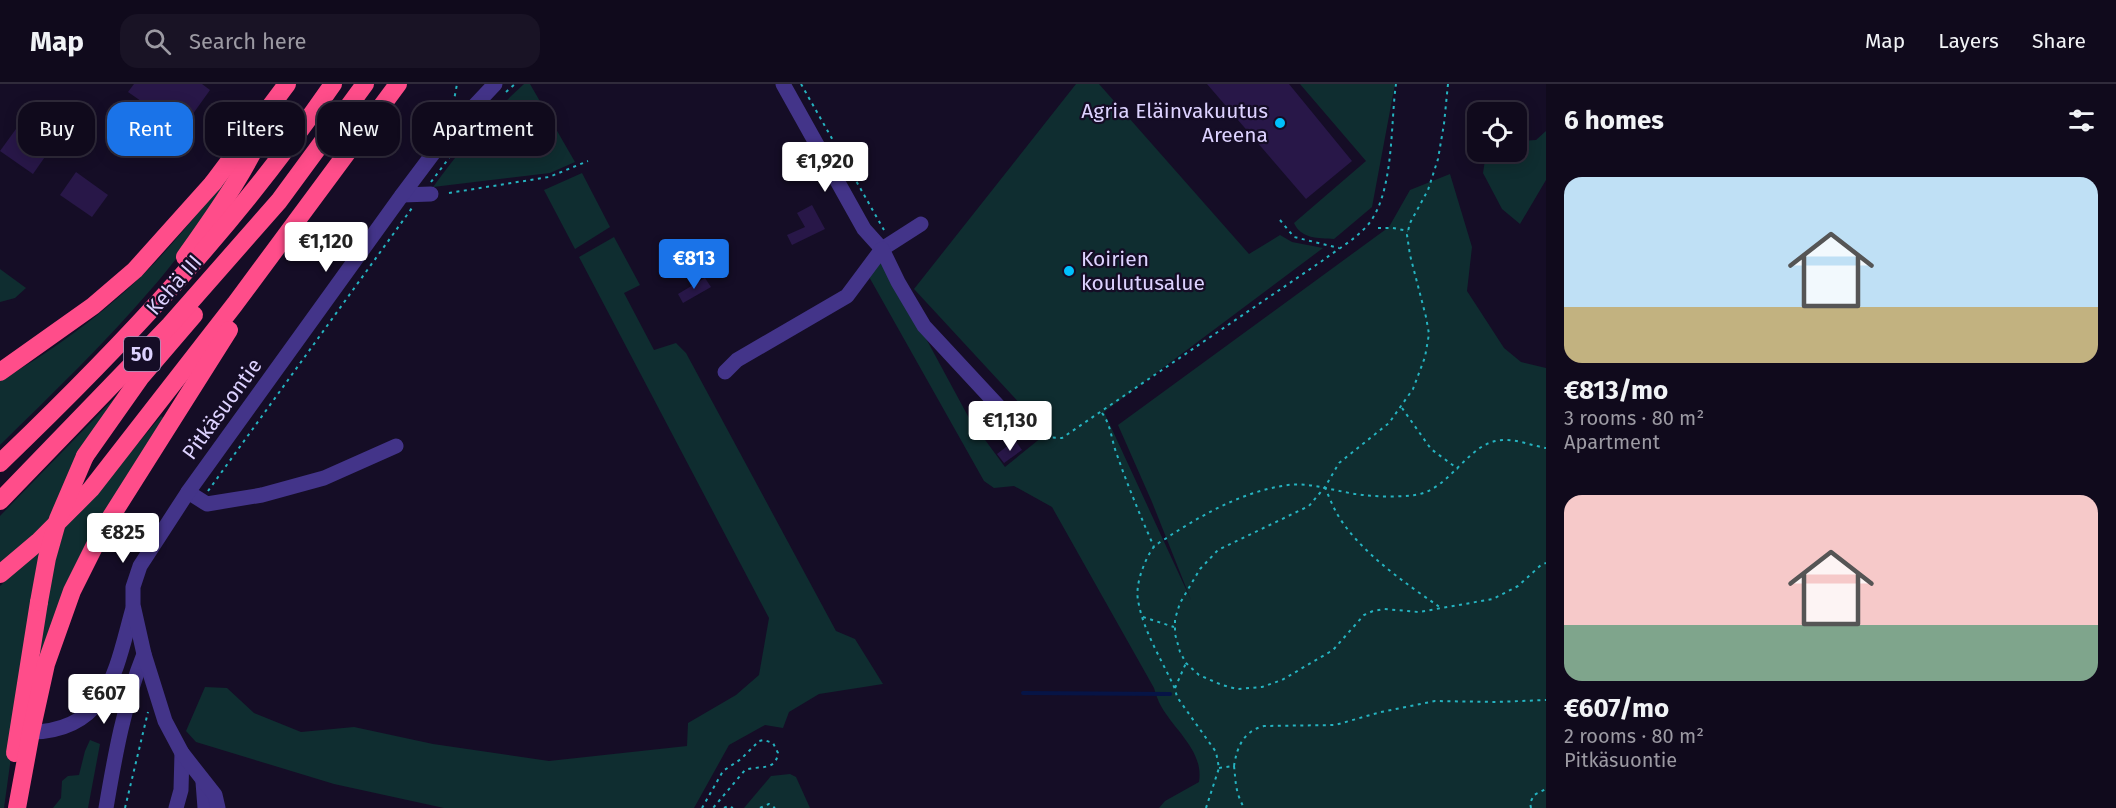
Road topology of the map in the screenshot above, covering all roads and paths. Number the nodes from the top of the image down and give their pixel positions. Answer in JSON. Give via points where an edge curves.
{"nodes":[{"id":1,"x":280,"y":84,"type":"edge"},
{"id":2,"x":287,"y":84,"type":"edge"},
{"id":3,"x":333,"y":84,"type":"edge"},
{"id":4,"x":365,"y":84,"type":"edge"},
{"id":5,"x":398,"y":84,"type":"edge"},
{"id":6,"x":515,"y":84,"type":"edge"},
{"id":7,"x":783,"y":84,"type":"edge"},
{"id":8,"x":801,"y":84,"type":"edge"},
{"id":9,"x":1396,"y":84,"type":"edge"},
{"id":10,"x":1448,"y":84,"type":"edge"},
{"id":11,"x":497,"y":92,"type":"edge"},
{"id":12,"x":452,"y":156,"type":"edge"},
{"id":13,"x":588,"y":161,"type":"dead end"},
{"id":14,"x":449,"y":193,"type":"dead end"},
{"id":15,"x":427,"y":194,"type":"junction"},
{"id":16,"x":402,"y":195,"type":"junction"},
{"id":17,"x":279,"y":201,"type":"junction"},
{"id":18,"x":1280,"y":220,"type":"dead end"},
{"id":19,"x":921,"y":224,"type":"dead end"},
{"id":20,"x":1378,"y":228,"type":"dead end"},
{"id":21,"x":1408,"y":231,"type":"junction"},
{"id":22,"x":279,"y":246,"type":"junction"},
{"id":23,"x":887,"y":246,"type":"junction"},
{"id":24,"x":1339,"y":248,"type":"junction"},
{"id":25,"x":151,"y":312,"type":"junction"},
{"id":26,"x":34,"y":348,"type":"junction"},
{"id":27,"x":0,"y":364,"type":"edge"},
{"id":28,"x":0,"y":372,"type":"edge"},
{"id":29,"x":725,"y":372,"type":"dead end"},
{"id":30,"x":1401,"y":408,"type":"junction"},
{"id":31,"x":1102,"y":412,"type":"junction"},
{"id":32,"x":1013,"y":422,"type":"joint"},
{"id":33,"x":396,"y":446,"type":"dead end"},
{"id":34,"x":1546,"y":448,"type":"edge"},
{"id":35,"x":0,"y":463,"type":"edge"},
{"id":36,"x":1458,"y":469,"type":"junction"},
{"id":37,"x":1324,"y":487,"type":"junction"},
{"id":38,"x":194,"y":496,"type":"junction"},
{"id":39,"x":0,"y":501,"type":"edge"},
{"id":40,"x":1154,"y":547,"type":"junction"},
{"id":41,"x":1546,"y":563,"type":"edge"},
{"id":42,"x":0,"y":574,"type":"edge"},
{"id":43,"x":133,"y":605,"type":"junction"},
{"id":44,"x":1441,"y":608,"type":"junction"},
{"id":45,"x":1143,"y":617,"type":"junction"},
{"id":46,"x":1174,"y":627,"type":"junction"},
{"id":47,"x":144,"y":654,"type":"junction"},
{"id":48,"x":1186,"y":663,"type":"junction"},
{"id":49,"x":1174,"y":689,"type":"junction"},
{"id":50,"x":1546,"y":700,"type":"edge"},
{"id":51,"x":31,"y":732,"type":"junction"},
{"id":52,"x":182,"y":753,"type":"junction"},
{"id":53,"x":1234,"y":766,"type":"junction"},
{"id":54,"x":1219,"y":768,"type":"junction"},
{"id":55,"x":203,"y":782,"type":"junction"},
{"id":56,"x":1546,"y":789,"type":"edge"},
{"id":57,"x":8,"y":808,"type":"edge"},
{"id":58,"x":17,"y":808,"type":"edge"},
{"id":59,"x":106,"y":808,"type":"edge"},
{"id":60,"x":176,"y":808,"type":"edge"},
{"id":61,"x":205,"y":808,"type":"edge"},
{"id":62,"x":218,"y":808,"type":"edge"},
{"id":63,"x":702,"y":808,"type":"edge"},
{"id":64,"x":713,"y":808,"type":"edge"},
{"id":65,"x":724,"y":808,"type":"edge"},
{"id":66,"x":733,"y":808,"type":"edge"},
{"id":67,"x":760,"y":808,"type":"edge"},
{"id":68,"x":775,"y":808,"type":"edge"},
{"id":69,"x":1206,"y":808,"type":"edge"},
{"id":70,"x":1244,"y":808,"type":"edge"},
{"id":71,"x":1531,"y":808,"type":"edge"}],
"edges":[{"from":1,"to":25,"type":"highway","via":[[262,134],[234,186]]},
{"from":2,"to":26,"type":"highway","bridge":true,"via":[[213,183],[135,270]]},
{"from":3,"to":25,"type":"highway","name":"Kehä III","number":"50","via":[[250,196]]},
{"from":4,"to":17,"type":"highway","name":"Kehä III","number":"50"},
{"from":5,"to":22,"type":"highway"},
{"from":6,"to":11,"type":"path"},
{"from":7,"to":23,"type":"street","via":[[864,229]]},
{"from":8,"to":23,"type":"path"},
{"from":9,"to":24,"type":"path","via":[[1388,167],[1379,204],[1364,230]]},
{"from":10,"to":21,"type":"path","via":[[1438,159]]},
{"from":11,"to":16,"type":"street","name":"Pitkäsuontie","via":[[447,135]]},
{"from":12,"to":15,"type":"path"},
{"from":13,"to":14,"type":"path","via":[[549,177]]},
{"from":15,"to":16,"type":"street"},
{"from":15,"to":38,"type":"path"},
{"from":16,"to":38,"type":"street","name":"Pitkäsuontie"},
{"from":17,"to":39,"type":"highway","name":"Kehä III","number":"50","via":[[170,325]]},
{"from":17,"to":57,"type":"highway","bridge":true,"via":[[257,237],[140,378],[85,456],[58,519],[47,558]]},
{"from":18,"to":24,"type":"path","via":[[1294,237]]},
{"from":19,"to":23,"type":"street"},
{"from":20,"to":21,"type":"path"},
{"from":21,"to":30,"type":"path","via":[[1429,334],[1420,373]]},
{"from":22,"to":42,"type":"highway","via":[[91,489]]},
{"from":22,"to":51,"type":"highway","via":[[85,563],[57,629]]},
{"from":23,"to":29,"type":"street","via":[[847,296],[737,360]]},
{"from":23,"to":32,"type":"street","via":[[898,282],[924,326]]},
{"from":24,"to":31,"type":"path"},
{"from":25,"to":35,"type":"highway","name":"Kehä III","number":"50"},
{"from":26,"to":27,"type":"highway"},
{"from":26,"to":28,"type":"highway"},
{"from":30,"to":36,"type":"path","via":[[1431,450]]},
{"from":30,"to":37,"type":"path","via":[[1389,423],[1339,463]]},
{"from":31,"to":32,"type":"path","via":[[1062,438],[1042,437]]},
{"from":31,"to":40,"type":"path"},
{"from":33,"to":38,"type":"street","via":[[324,478],[262,495],[207,504]]},
{"from":34,"to":36,"type":"path","via":[[1499,440],[1474,453]]},
{"from":36,"to":37,"type":"path","via":[[1436,487],[1417,495],[1364,495]]},
{"from":37,"to":40,"type":"path","via":[[1288,485],[1229,502]]},
{"from":37,"to":44,"type":"path","via":[[1337,514],[1365,549]]},
{"from":37,"to":46,"type":"path","via":[[1309,506],[1218,550],[1186,591]]},
{"from":38,"to":43,"type":"street","name":"Pitkäsuontie","via":[[140,566]]},
{"from":40,"to":45,"type":"path","via":[[1140,578],[1137,598]]},
{"from":41,"to":44,"type":"path","via":[[1505,595]]},
{"from":43,"to":47,"type":"street","name":"Pitkäsuontie"},
{"from":43,"to":51,"type":"street","via":[[108,689],[94,708],[62,728]]},
{"from":44,"to":48,"type":"path","via":[[1419,612],[1373,611],[1364,615],[1333,650],[1282,680],[1262,687],[1222,685],[1199,675]]},
{"from":45,"to":46,"type":"path"},
{"from":45,"to":49,"type":"path"},
{"from":46,"to":48,"type":"path"},
{"from":47,"to":52,"type":"street","name":"Pitkäsuontie","via":[[165,721]]},
{"from":47,"to":59,"type":"street","via":[[119,734]]},
{"from":48,"to":49,"type":"path"},
{"from":49,"to":54,"type":"path","via":[[1216,752]]},
{"from":50,"to":53,"type":"path","via":[[1435,701],[1335,726],[1254,728],[1242,740]]},
{"from":51,"to":58,"type":"highway"},
{"from":52,"to":55,"type":"street","name":"Pitkäsuontie"},
{"from":52,"to":60,"type":"street"},
{"from":53,"to":54,"type":"path"},
{"from":53,"to":70,"type":"path","via":[[1237,795]]},
{"from":54,"to":69,"type":"path"},
{"from":55,"to":61,"type":"street"},
{"from":55,"to":62,"type":"street","name":"Pitkäsuontie","via":[[215,795]]},
{"from":56,"to":71,"type":"path","via":[[1534,795]]},
{"from":63,"to":64,"type":"path","via":[[723,771],[759,741],[773,743],[778,753],[774,764],[745,770]]},
{"from":65,"to":66,"type":"path"},
{"from":67,"to":68,"type":"path","via":[[768,804]]}]}
